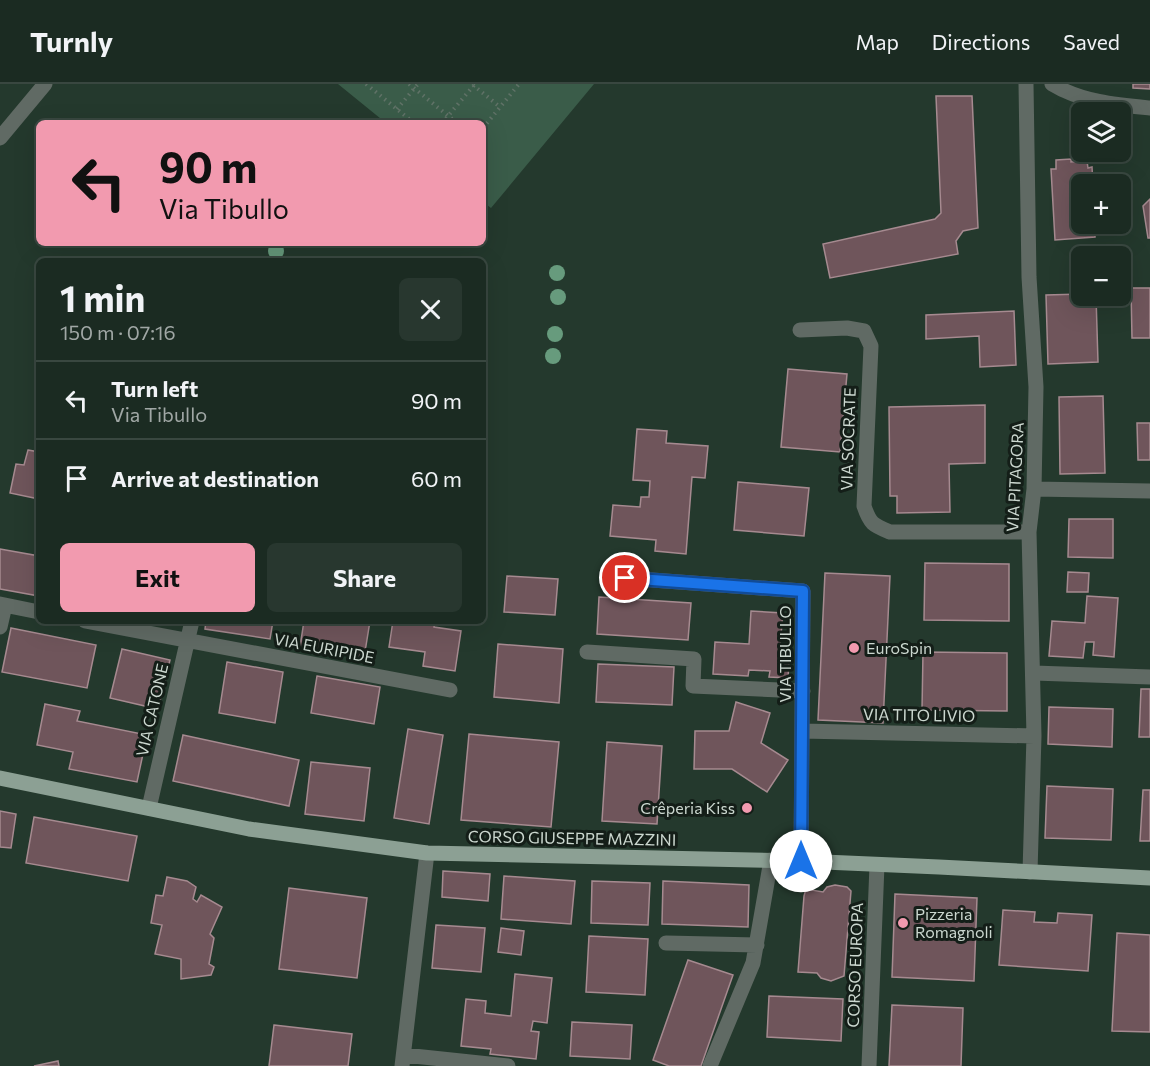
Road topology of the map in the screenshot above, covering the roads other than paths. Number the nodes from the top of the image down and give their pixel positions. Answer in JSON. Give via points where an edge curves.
{"nodes":[{"id":1,"x":45,"y":84,"type":"edge"},
{"id":2,"x":1026,"y":84,"type":"edge"},
{"id":3,"x":1052,"y":84,"type":"edge"},
{"id":4,"x":1150,"y":108,"type":"edge"},
{"id":5,"x":0,"y":138,"type":"edge"},
{"id":6,"x":800,"y":330,"type":"dead end"},
{"id":7,"x":1034,"y":489,"type":"junction"},
{"id":8,"x":1150,"y":491,"type":"edge"},
{"id":9,"x":1029,"y":532,"type":"junction"},
{"id":10,"x":625,"y":578,"type":"dead end"},
{"id":11,"x":2,"y":605,"type":"edge"},
{"id":12,"x":36,"y":611,"type":"edge"},
{"id":13,"x":100,"y":624,"type":"edge"},
{"id":14,"x":191,"y":624,"type":"edge"},
{"id":15,"x":0,"y":627,"type":"edge"},
{"id":16,"x":186,"y":641,"type":"junction"},
{"id":17,"x":587,"y":652,"type":"dead end"},
{"id":18,"x":1034,"y":673,"type":"junction"},
{"id":19,"x":1150,"y":677,"type":"edge"},
{"id":20,"x":450,"y":690,"type":"dead end"},
{"id":21,"x":803,"y":691,"type":"junction"},
{"id":22,"x":802,"y":731,"type":"junction"},
{"id":23,"x":1035,"y":736,"type":"junction"},
{"id":24,"x":0,"y":778,"type":"edge"},
{"id":25,"x":149,"y":808,"type":"junction"},
{"id":26,"x":427,"y":853,"type":"junction"},
{"id":27,"x":771,"y":860,"type":"junction"},
{"id":28,"x":801,"y":861,"type":"junction"},
{"id":29,"x":877,"y":865,"type":"junction"},
{"id":30,"x":1030,"y":872,"type":"junction"},
{"id":31,"x":1150,"y":878,"type":"edge"},
{"id":32,"x":666,"y":943,"type":"dead end"},
{"id":33,"x":757,"y":945,"type":"junction"},
{"id":34,"x":403,"y":1060,"type":"edge"},
{"id":35,"x":508,"y":1066,"type":"edge"},
{"id":36,"x":710,"y":1066,"type":"edge"},
{"id":37,"x":869,"y":1066,"type":"edge"}],
"edges":[{"from":1,"to":5,"type":"street"},
{"from":2,"to":7,"type":"street","name":"VIA PITAGORA","via":[[1029,277],[1036,387]]},
{"from":3,"to":4,"type":"street","via":[[1083,99]]},
{"from":6,"to":9,"type":"street","name":"VIA SOCRATE","via":[[847,328],[864,332],[870,346],[864,506],[873,525],[890,532]]},
{"from":7,"to":8,"type":"street"},
{"from":7,"to":9,"type":"street","name":"VIA PITAGORA"},
{"from":9,"to":18,"type":"street","name":"VIA PITAGORA"},
{"from":10,"to":21,"type":"street","name":"VIA TIBULLO","via":[[803,591]]},
{"from":11,"to":12,"type":"street"},
{"from":11,"to":15,"type":"street"},
{"from":13,"to":16,"type":"street","name":"VIA EURIPIDE"},
{"from":14,"to":16,"type":"street","name":"VIA CATONE"},
{"from":16,"to":20,"type":"street","name":"VIA EURIPIDE"},
{"from":16,"to":25,"type":"street","name":"VIA CATONE"},
{"from":17,"to":21,"type":"street","via":[[694,659],[693,686]]},
{"from":18,"to":19,"type":"street"},
{"from":18,"to":23,"type":"street","name":"VIA PITAGORA"},
{"from":21,"to":22,"type":"street","name":"VIA TIBULLO"},
{"from":22,"to":23,"type":"street","name":"VIA TITO LIVIO"},
{"from":22,"to":28,"type":"street","name":"VIA TIBULLO"},
{"from":23,"to":30,"type":"street","name":"VIA PITAGORA"},
{"from":24,"to":25,"type":"main road","name":"CORSO GIUSEPPE MAZZINI"},
{"from":25,"to":26,"type":"main road","name":"CORSO GIUSEPPE MAZZINI","via":[[249,830]]},
{"from":26,"to":27,"type":"main road","name":"CORSO GIUSEPPE MAZZINI"},
{"from":26,"to":34,"type":"street"},
{"from":27,"to":28,"type":"main road","name":"CORSO GIUSEPPE MAZZINI"},
{"from":27,"to":33,"type":"street"},
{"from":28,"to":29,"type":"main road","name":"CORSO GIUSEPPE MAZZINI"},
{"from":29,"to":30,"type":"main road","name":"CORSO GIUSEPPE MAZZINI"},
{"from":29,"to":37,"type":"street","name":"CORSO EUROPA"},
{"from":30,"to":31,"type":"main road","name":"CORSO GIUSEPPE MAZZINI"},
{"from":32,"to":33,"type":"street"},
{"from":33,"to":36,"type":"street"},
{"from":34,"to":35,"type":"street"}]}
